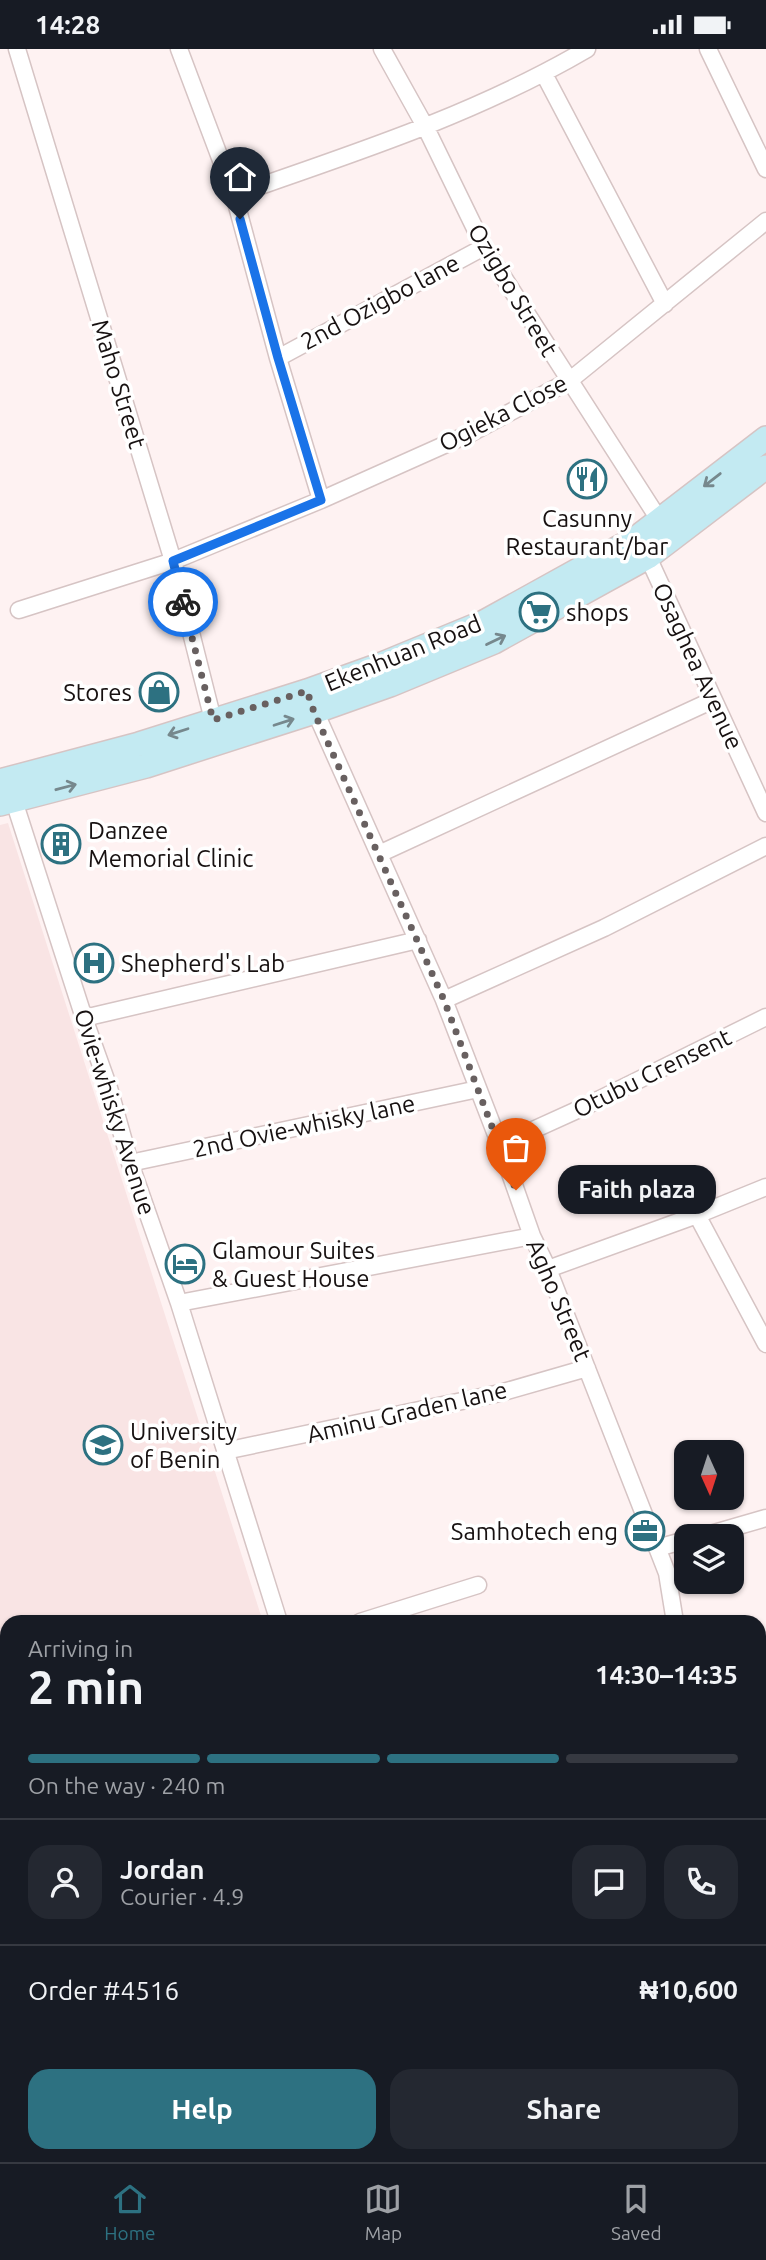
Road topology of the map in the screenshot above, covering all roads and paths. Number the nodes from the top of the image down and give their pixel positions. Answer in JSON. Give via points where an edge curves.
{"nodes":[{"id":1,"x":17,"y":49,"type":"edge"},
{"id":2,"x":179,"y":49,"type":"edge"},
{"id":3,"x":382,"y":49,"type":"edge"},
{"id":4,"x":587,"y":49,"type":"edge"},
{"id":5,"x":708,"y":49,"type":"edge"},
{"id":6,"x":544,"y":75,"type":"junction"},
{"id":7,"x":426,"y":128,"type":"junction"},
{"id":8,"x":766,"y":169,"type":"edge"},
{"id":9,"x":234,"y":195,"type":"junction"},
{"id":10,"x":766,"y":221,"type":"edge"},
{"id":11,"x":484,"y":247,"type":"junction"},
{"id":12,"x":665,"y":304,"type":"junction"},
{"id":13,"x":278,"y":358,"type":"junction"},
{"id":14,"x":569,"y":381,"type":"junction"},
{"id":15,"x":766,"y":438,"type":"edge"},
{"id":16,"x":766,"y":467,"type":"edge"},
{"id":17,"x":321,"y":500,"type":"junction"},
{"id":18,"x":660,"y":521,"type":"junction"},
{"id":19,"x":648,"y":557,"type":"junction"},
{"id":20,"x":173,"y":561,"type":"junction"},
{"id":21,"x":19,"y":610,"type":"dead end"},
{"id":22,"x":713,"y":700,"type":"junction"},
{"id":23,"x":310,"y":701,"type":"junction"},
{"id":24,"x":213,"y":720,"type":"junction"},
{"id":25,"x":0,"y":781,"type":"edge"},
{"id":26,"x":7,"y":803,"type":"edge"},
{"id":27,"x":766,"y":813,"type":"edge"},
{"id":28,"x":766,"y":846,"type":"edge"},
{"id":29,"x":379,"y":853,"type":"junction"},
{"id":30,"x":418,"y":940,"type":"junction"},
{"id":31,"x":444,"y":1000,"type":"junction"},
{"id":32,"x":766,"y":1017,"type":"edge"},
{"id":33,"x":84,"y":1018,"type":"junction"},
{"id":34,"x":478,"y":1089,"type":"junction"},
{"id":35,"x":500,"y":1145,"type":"junction"},
{"id":36,"x":130,"y":1163,"type":"junction"},
{"id":37,"x":766,"y":1187,"type":"edge"},
{"id":38,"x":697,"y":1215,"type":"junction"},
{"id":39,"x":532,"y":1236,"type":"junction"},
{"id":40,"x":548,"y":1269,"type":"junction"},
{"id":41,"x":178,"y":1303,"type":"junction"},
{"id":42,"x":766,"y":1344,"type":"edge"},
{"id":43,"x":587,"y":1368,"type":"junction"},
{"id":44,"x":225,"y":1451,"type":"junction"},
{"id":45,"x":766,"y":1518,"type":"edge"},
{"id":46,"x":744,"y":1524,"type":"edge"},
{"id":47,"x":674,"y":1544,"type":"edge"},
{"id":48,"x":657,"y":1549,"type":"junction"},
{"id":49,"x":478,"y":1585,"type":"dead end"},
{"id":50,"x":276,"y":1615,"type":"edge"},
{"id":51,"x":382,"y":1615,"type":"edge"},
{"id":52,"x":674,"y":1615,"type":"edge"}],
"edges":[{"from":1,"to":20,"type":"street","name":"Maho Street"},
{"from":2,"to":9,"type":"street"},
{"from":3,"to":7,"type":"street","name":"Ozigbo Street"},
{"from":4,"to":6,"type":"street"},
{"from":5,"to":8,"type":"street"},
{"from":6,"to":7,"type":"street"},
{"from":6,"to":12,"type":"street"},
{"from":7,"to":9,"type":"street"},
{"from":7,"to":11,"type":"street","name":"Ozigbo Street"},
{"from":9,"to":13,"type":"street"},
{"from":10,"to":12,"type":"street","name":"Ogieka Close"},
{"from":11,"to":13,"type":"street","name":"2nd Ozigbo lane"},
{"from":11,"to":14,"type":"street","name":"Ozigbo Street"},
{"from":12,"to":14,"type":"street","name":"Ogieka Close"},
{"from":13,"to":17,"type":"street"},
{"from":14,"to":17,"type":"street","name":"Ogieka Close","via":[[471,433]]},
{"from":14,"to":18,"type":"street","name":"Ozigbo Street"},
{"from":15,"to":18,"type":"main road","name":"Ekenhuan Road","one_way":true},
{"from":16,"to":19,"type":"main road","name":"Ekenhuan Road"},
{"from":17,"to":20,"type":"street","name":"Ogieka Close"},
{"from":18,"to":23,"type":"main road","name":"Ekenhuan Road","via":[[484,622],[382,664]]},
{"from":19,"to":22,"type":"street","name":"Osaghea Avenue"},
{"from":23,"to":19,"type":"main road","name":"Ekenhuan Road","one_way":true,"via":[[390,685],[494,642]]},
{"from":20,"to":21,"type":"street","name":"Ogieka Close"},
{"from":20,"to":24,"type":"street","name":"Maho Street"},
{"from":22,"to":27,"type":"street","name":"Osaghea Avenue"},
{"from":22,"to":29,"type":"street"},
{"from":23,"to":24,"type":"main road","name":"Ekenhuan Road"},
{"from":26,"to":23,"type":"main road","name":"Ekenhuan Road","one_way":true,"via":[[146,766]]},
{"from":23,"to":29,"type":"street","name":"Agho Street"},
{"from":24,"to":25,"type":"main road","name":"Ekenhuan Road","one_way":true},
{"from":26,"to":33,"type":"street","name":"Ovie-whisky Avenue"},
{"from":28,"to":31,"type":"street","via":[[604,928]]},
{"from":29,"to":30,"type":"street","name":"Agho Street"},
{"from":30,"to":31,"type":"street","name":"Agho Street"},
{"from":30,"to":33,"type":"street"},
{"from":31,"to":34,"type":"street","name":"Agho Street"},
{"from":32,"to":35,"type":"street","name":"Otubu Crensent"},
{"from":33,"to":36,"type":"street","name":"Ovie-whisky Avenue"},
{"from":34,"to":35,"type":"street","name":"Agho Street"},
{"from":34,"to":36,"type":"street","name":"2nd Ovie-whisky lane"},
{"from":35,"to":39,"type":"street","name":"Agho Street"},
{"from":36,"to":41,"type":"street","name":"Ovie-whisky Avenue"},
{"from":37,"to":38,"type":"street"},
{"from":38,"to":40,"type":"street"},
{"from":38,"to":42,"type":"street"},
{"from":39,"to":40,"type":"street","name":"Agho Street"},
{"from":39,"to":41,"type":"street"},
{"from":40,"to":43,"type":"street","name":"Agho Street"},
{"from":41,"to":44,"type":"street","name":"Ovie-whisky Avenue"},
{"from":43,"to":44,"type":"street","name":"Aminu Graden lane","via":[[500,1393]]},
{"from":43,"to":48,"type":"street","name":"Agho Street"},
{"from":44,"to":50,"type":"street","name":"Ovie-whisky Avenue"},
{"from":45,"to":46,"type":"street"},
{"from":47,"to":48,"type":"street"},
{"from":48,"to":52,"type":"street","name":"Agho Street","via":[[667,1573]]},
{"from":49,"to":51,"type":"street"}]}
